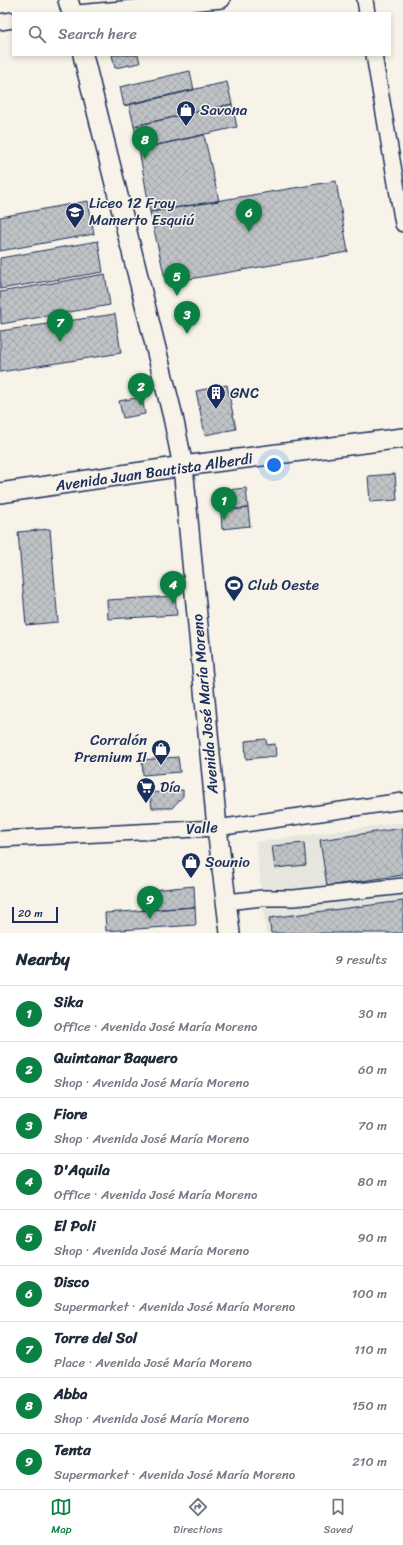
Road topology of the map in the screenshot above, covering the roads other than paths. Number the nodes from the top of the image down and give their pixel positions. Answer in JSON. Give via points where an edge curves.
{"nodes":[{"id":1,"x":68,"y":0,"type":"edge"},
{"id":2,"x":222,"y":0,"type":"edge"},
{"id":3,"x":365,"y":0,"type":"edge"},
{"id":4,"x":72,"y":12,"type":"edge"},
{"id":5,"x":88,"y":12,"type":"edge"},
{"id":6,"x":367,"y":12,"type":"edge"},
{"id":7,"x":12,"y":20,"type":"edge"},
{"id":8,"x":0,"y":22,"type":"edge"},
{"id":9,"x":83,"y":56,"type":"edge"},
{"id":10,"x":374,"y":56,"type":"edge"},
{"id":11,"x":403,"y":224,"type":"edge"},
{"id":12,"x":403,"y":438,"type":"edge"},
{"id":13,"x":183,"y":466,"type":"junction"},
{"id":14,"x":0,"y":493,"type":"edge"},
{"id":15,"x":403,"y":801,"type":"edge"},
{"id":16,"x":217,"y":828,"type":"junction"},
{"id":17,"x":0,"y":839,"type":"edge"},
{"id":18,"x":403,"y":886,"type":"edge"},
{"id":19,"x":226,"y":902,"type":"junction"},
{"id":20,"x":230,"y":933,"type":"edge"}],
"edges":[{"from":1,"to":4,"type":"main road"},
{"from":2,"to":5,"type":"street"},
{"from":3,"to":6,"type":"street"},
{"from":7,"to":8,"type":"street"},
{"from":9,"to":13,"type":"main road","name":"Avenida José María Moreno"},
{"from":10,"to":11,"type":"street"},
{"from":12,"to":13,"type":"main road","name":"Avenida Juan Bautista Alberdi"},
{"from":13,"to":14,"type":"main road","name":"Avenida Juan Bautista Alberdi"},
{"from":13,"to":16,"type":"main road","name":"Avenida José María Moreno"},
{"from":15,"to":16,"type":"street","name":"Valle"},
{"from":16,"to":17,"type":"street","name":"Valle"},
{"from":16,"to":19,"type":"main road","name":"Avenida José María Moreno"},
{"from":18,"to":19,"type":"street","via":[[294,898]]},
{"from":19,"to":20,"type":"main road","name":"Avenida José María Moreno"}]}
